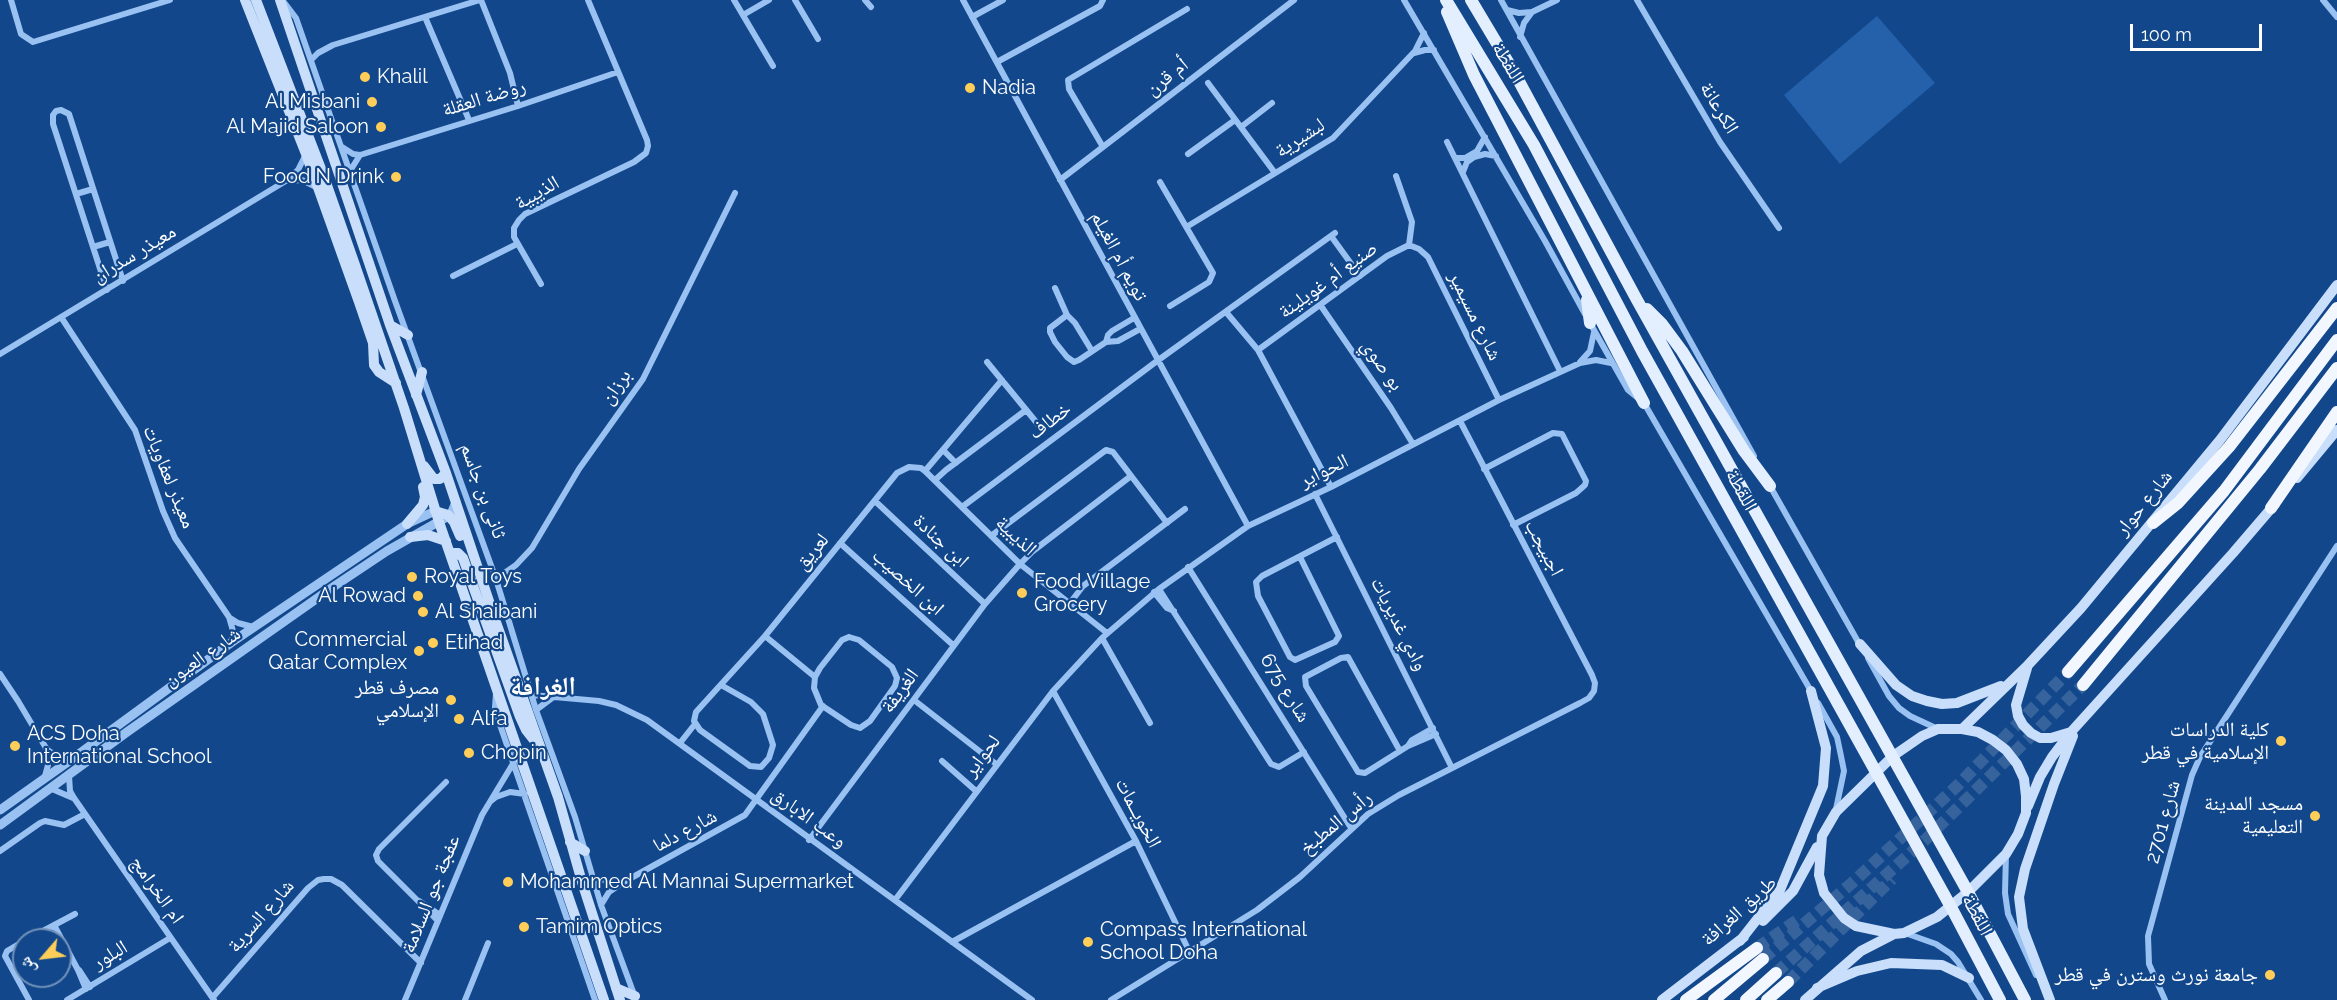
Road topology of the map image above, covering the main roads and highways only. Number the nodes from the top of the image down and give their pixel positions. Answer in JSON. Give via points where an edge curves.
{"nodes":[{"id":1,"x":245,"y":0,"type":"edge"},
{"id":2,"x":256,"y":0,"type":"edge"},
{"id":3,"x":281,"y":0,"type":"edge"},
{"id":4,"x":1444,"y":0,"type":"edge"},
{"id":5,"x":1471,"y":0,"type":"edge"},
{"id":6,"x":2337,"y":285,"type":"edge"},
{"id":7,"x":1586,"y":290,"type":"junction"},
{"id":8,"x":1637,"y":300,"type":"junction"},
{"id":9,"x":2337,"y":308,"type":"edge"},
{"id":10,"x":390,"y":325,"type":"junction"},
{"id":11,"x":1592,"y":327,"type":"road end"},
{"id":12,"x":408,"y":335,"type":"road end"},
{"id":13,"x":2337,"y":340,"type":"edge"},
{"id":14,"x":2337,"y":368,"type":"edge"},
{"id":15,"x":422,"y":372,"type":"road end"},
{"id":16,"x":396,"y":383,"type":"junction"},
{"id":17,"x":416,"y":396,"type":"junction"},
{"id":18,"x":1644,"y":404,"type":"road end"},
{"id":19,"x":404,"y":408,"type":"junction"},
{"id":20,"x":2337,"y":412,"type":"edge"},
{"id":21,"x":2337,"y":430,"type":"edge"},
{"id":22,"x":419,"y":459,"type":"junction"},
{"id":23,"x":446,"y":473,"type":"junction"},
{"id":24,"x":1770,"y":486,"type":"road end"},
{"id":25,"x":2271,"y":508,"type":"junction"},
{"id":26,"x":441,"y":516,"type":"junction"},
{"id":27,"x":2153,"y":523,"type":"junction"},
{"id":28,"x":407,"y":524,"type":"road end"},
{"id":29,"x":410,"y":537,"type":"road end"},
{"id":30,"x":446,"y":541,"type":"junction"},
{"id":31,"x":450,"y":553,"type":"junction"},
{"id":32,"x":486,"y":619,"type":"junction"},
{"id":33,"x":1860,"y":644,"type":"road end"},
{"id":34,"x":2028,"y":665,"type":"junction"},
{"id":35,"x":2068,"y":672,"type":"tunnel mouth"},
{"id":36,"x":2012,"y":680,"type":"junction"},
{"id":37,"x":2083,"y":685,"type":"tunnel mouth"},
{"id":38,"x":1811,"y":691,"type":"road end"},
{"id":39,"x":2075,"y":728,"type":"junction"},
{"id":40,"x":1962,"y":729,"type":"junction"},
{"id":41,"x":541,"y":747,"type":"junction"},
{"id":42,"x":1893,"y":756,"type":"junction"},
{"id":43,"x":1876,"y":772,"type":"junction"},
{"id":44,"x":2026,"y":813,"type":"junction"},
{"id":45,"x":1822,"y":836,"type":"junction"},
{"id":46,"x":570,"y":842,"type":"junction"},
{"id":47,"x":585,"y":851,"type":"road end"},
{"id":48,"x":1968,"y":892,"type":"junction"},
{"id":49,"x":1951,"y":907,"type":"junction"},
{"id":50,"x":1899,"y":933,"type":"junction"},
{"id":51,"x":1740,"y":941,"type":"junction"},
{"id":52,"x":1776,"y":973,"type":"tunnel mouth"},
{"id":53,"x":1969,"y":978,"type":"road end"},
{"id":54,"x":1788,"y":982,"type":"tunnel mouth"},
{"id":55,"x":616,"y":988,"type":"junction"},
{"id":56,"x":1817,"y":988,"type":"junction"},
{"id":57,"x":635,"y":998,"type":"edge"},
{"id":58,"x":604,"y":1000,"type":"edge"},
{"id":59,"x":620,"y":1000,"type":"edge"},
{"id":60,"x":1662,"y":1000,"type":"edge"},
{"id":61,"x":1686,"y":1000,"type":"edge"},
{"id":62,"x":1714,"y":1000,"type":"edge"},
{"id":63,"x":1746,"y":1000,"type":"edge"},
{"id":64,"x":1767,"y":1000,"type":"edge"},
{"id":65,"x":1804,"y":1000,"type":"edge"},
{"id":66,"x":2000,"y":1000,"type":"edge"},
{"id":67,"x":2025,"y":1000,"type":"edge"},
{"id":68,"x":2049,"y":1000,"type":"edge"}],
"edges":[{"from":1,"to":16,"type":"main road","via":[[306,154],[371,337],[374,366]]},
{"from":2,"to":16,"type":"main road","via":[[328,188]]},
{"from":3,"to":10,"type":"main road","name":"ثانى بن جاسم"},
{"from":4,"to":7,"type":"main road","via":[[1470,68]]},
{"from":4,"to":43,"type":"main road","name":"اللقطة","via":[[1533,145]]},
{"from":5,"to":8,"type":"main road","name":"اللقطة"},
{"from":6,"to":27,"type":"main road","name":"شارع حوار"},
{"from":7,"to":11,"type":"main road"},
{"from":7,"to":18,"type":"main road"},
{"from":8,"to":24,"type":"main road","via":[[1673,337],[1743,451]]},
{"from":8,"to":42,"type":"main road","name":"اللقطة"},
{"from":9,"to":27,"type":"highway","via":[[2207,472]]},
{"from":10,"to":12,"type":"main road"},
{"from":10,"to":17,"type":"main road","name":"ثانى بن جاسم"},
{"from":13,"to":35,"type":"highway","via":[[2224,490]]},
{"from":14,"to":37,"type":"highway","via":[[2260,469]]},
{"from":15,"to":17,"type":"main road"},
{"from":16,"to":19,"type":"main road"},
{"from":17,"to":23,"type":"main road","name":"ثانى بن جاسم"},
{"from":19,"to":22,"type":"main road"},
{"from":19,"to":28,"type":"main road","via":[[425,497],[419,513]]},
{"from":20,"to":25,"type":"highway"},
{"from":21,"to":25,"type":"main road"},
{"from":22,"to":23,"type":"main road","via":[[434,479]]},
{"from":22,"to":26,"type":"main road"},
{"from":23,"to":41,"type":"main road","name":"ثانى بن جاسم"},
{"from":25,"to":39,"type":"main road"},
{"from":26,"to":30,"type":"main road"},
{"from":26,"to":32,"type":"main road","via":[[458,531]]},
{"from":27,"to":34,"type":"main road","name":"شارع حوار"},
{"from":29,"to":30,"type":"main road","via":[[428,535]]},
{"from":30,"to":31,"type":"main road"},
{"from":31,"to":32,"type":"main road","via":[[463,558]]},
{"from":31,"to":58,"type":"main road"},
{"from":32,"to":41,"type":"main road","via":[[520,717]]},
{"from":33,"to":36,"type":"main road","via":[[1896,685],[1927,701],[1958,704]]},
{"from":34,"to":36,"type":"main road","name":"شارع حوار"},
{"from":34,"to":39,"type":"main road","via":[[2016,705],[2023,725],[2040,738],[2051,738]]},
{"from":36,"to":40,"type":"main road","name":"شارع حوار"},
{"from":38,"to":51,"type":"main road","via":[[1826,748],[1823,786],[1780,890]]},
{"from":39,"to":44,"type":"main road","via":[[2040,777]]},
{"from":39,"to":68,"type":"main road","via":[[2020,882],[2023,929]]},
{"from":40,"to":42,"type":"main road","name":"طريق الغرافة","via":[[1938,729]]},
{"from":40,"to":44,"type":"main road","via":[[1986,736],[2007,750],[2024,779]]},
{"from":41,"to":46,"type":"main road","name":"ثانى بن جاسم"},
{"from":42,"to":43,"type":"main road","name":"طريق الغرافة"},
{"from":42,"to":48,"type":"main road","name":"اللقطة"},
{"from":43,"to":45,"type":"main road","name":"طريق الغرافة","via":[[1836,812]]},
{"from":43,"to":49,"type":"main road","name":"اللقطة"},
{"from":44,"to":48,"type":"main road","via":[[2006,854]]},
{"from":45,"to":50,"type":"main road","via":[[1819,875],[1833,907],[1856,926]]},
{"from":45,"to":51,"type":"main road","name":"طريق الغرافة","via":[[1786,899]]},
{"from":46,"to":47,"type":"main road"},
{"from":46,"to":55,"type":"main road","name":"ثانى بن جاسم"},
{"from":48,"to":49,"type":"main road"},
{"from":48,"to":67,"type":"main road","name":"اللقطة"},
{"from":49,"to":50,"type":"main road","via":[[1921,926]]},
{"from":49,"to":66,"type":"main road","name":"اللقطة"},
{"from":50,"to":56,"type":"main road","via":[[1861,951]]},
{"from":51,"to":60,"type":"main road","name":"طريق الغرافة"},
{"from":52,"to":63,"type":"highway"},
{"from":53,"to":56,"type":"main road","via":[[1942,965],[1892,963],[1857,971]]},
{"from":54,"to":64,"type":"highway"},
{"from":55,"to":57,"type":"main road"},
{"from":55,"to":59,"type":"main road","name":"ثانى بن جاسم"},
{"from":56,"to":65,"type":"main road"},
{"from":61,"to":62,"type":"highway","via":[[1760,953]]}]}
